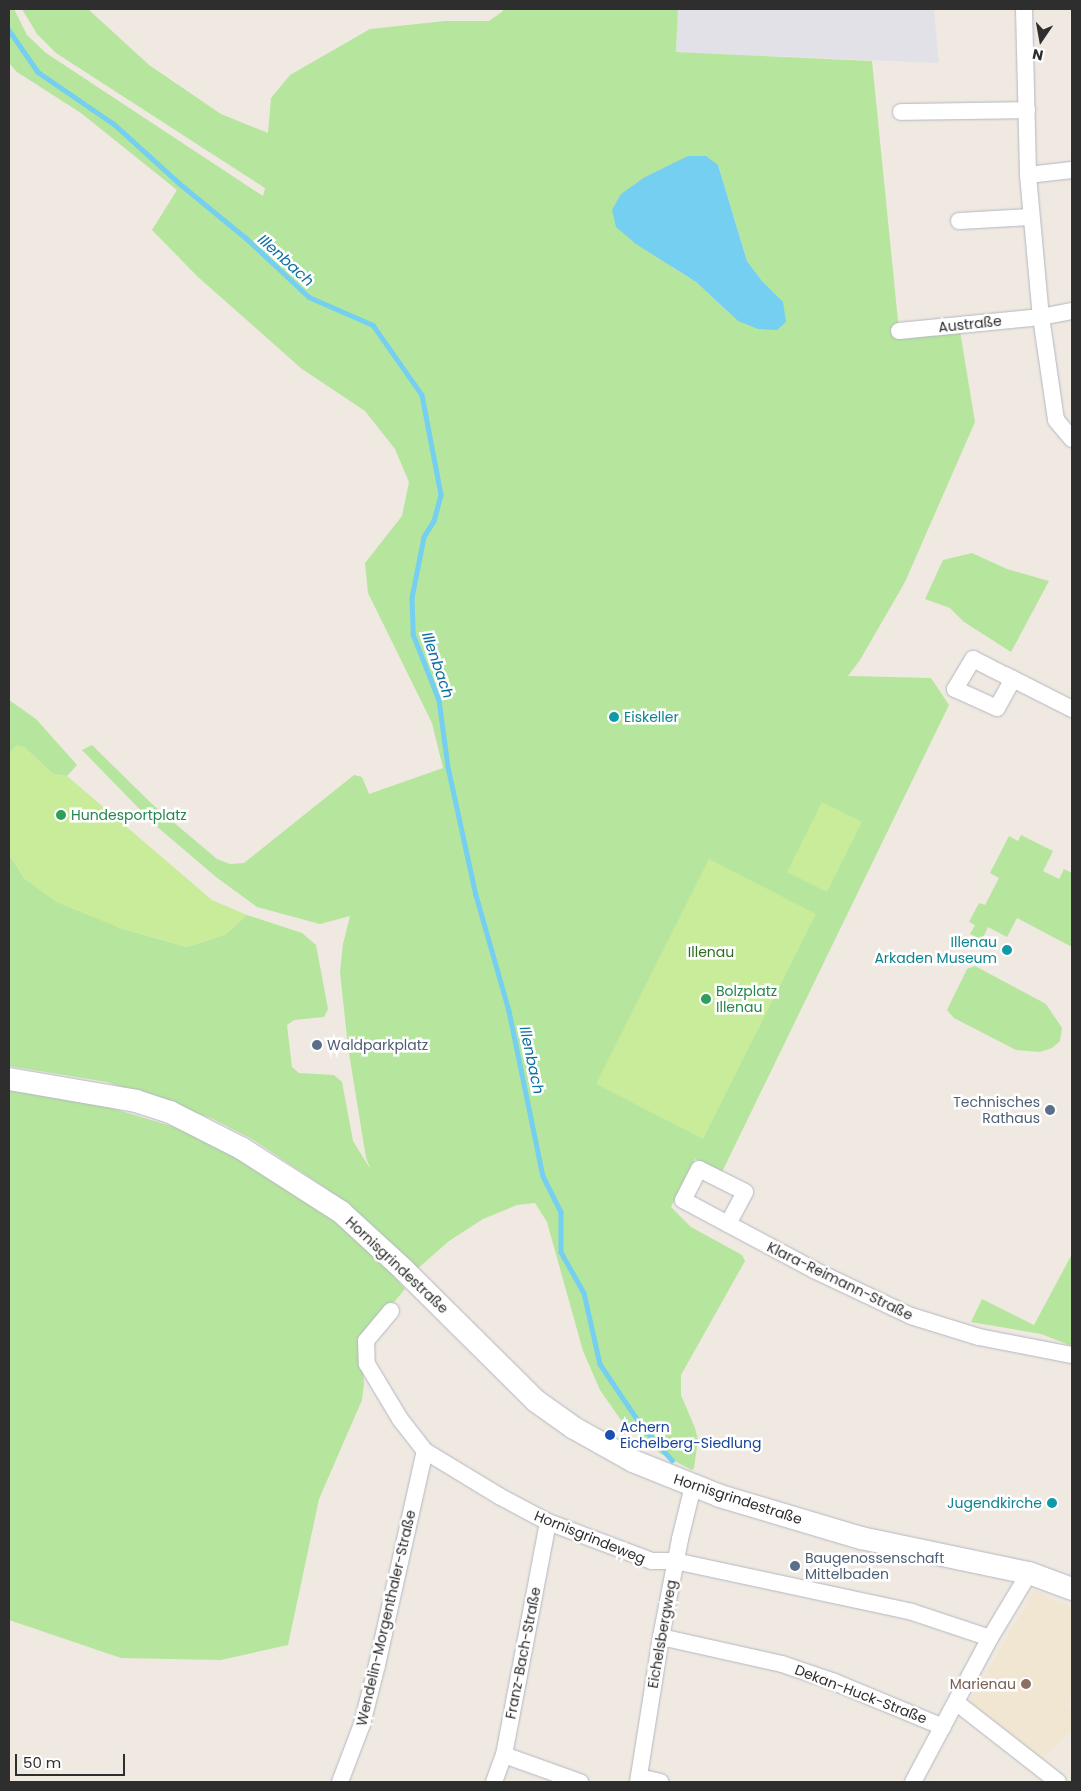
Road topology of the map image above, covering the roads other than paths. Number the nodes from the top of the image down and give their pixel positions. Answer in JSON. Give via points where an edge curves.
{"nodes":[{"id":1,"x":1024,"y":9,"type":"edge"},
{"id":2,"x":1027,"y":110,"type":"junction"},
{"id":3,"x":901,"y":112,"type":"dead end"},
{"id":4,"x":1072,"y":170,"type":"edge"},
{"id":5,"x":1028,"y":175,"type":"junction"},
{"id":6,"x":1031,"y":217,"type":"junction"},
{"id":7,"x":958,"y":221,"type":"dead end"},
{"id":8,"x":1072,"y":311,"type":"edge"},
{"id":9,"x":1041,"y":317,"type":"junction"},
{"id":10,"x":899,"y":331,"type":"dead end"},
{"id":11,"x":1072,"y":439,"type":"edge"},
{"id":12,"x":1013,"y":679,"type":"dead end"},
{"id":13,"x":1072,"y":708,"type":"edge"},
{"id":14,"x":9,"y":1079,"type":"edge"},
{"id":15,"x":728,"y":1224,"type":"dead end"},
{"id":16,"x":391,"y":1311,"type":"dead end"},
{"id":17,"x":1072,"y":1355,"type":"edge"},
{"id":18,"x":425,"y":1451,"type":"junction"},
{"id":19,"x":693,"y":1486,"type":"junction"},
{"id":20,"x":548,"y":1522,"type":"junction"},
{"id":21,"x":675,"y":1561,"type":"junction"},
{"id":22,"x":1029,"y":1573,"type":"junction"},
{"id":23,"x":1072,"y":1588,"type":"edge"},
{"id":24,"x":661,"y":1637,"type":"junction"},
{"id":25,"x":990,"y":1638,"type":"junction"},
{"id":26,"x":957,"y":1703,"type":"junction"},
{"id":27,"x":943,"y":1727,"type":"junction"},
{"id":28,"x":504,"y":1755,"type":"junction"},
{"id":29,"x":639,"y":1780,"type":"edge"},
{"id":30,"x":340,"y":1782,"type":"edge"},
{"id":31,"x":494,"y":1782,"type":"edge"},
{"id":32,"x":580,"y":1782,"type":"edge"},
{"id":33,"x":660,"y":1782,"type":"edge"},
{"id":34,"x":914,"y":1782,"type":"edge"},
{"id":35,"x":1058,"y":1782,"type":"edge"}],
"edges":[{"from":1,"to":2,"type":"street"},
{"from":2,"to":3,"type":"street"},
{"from":2,"to":5,"type":"street"},
{"from":4,"to":5,"type":"street"},
{"from":5,"to":6,"type":"street"},
{"from":6,"to":7,"type":"street"},
{"from":6,"to":9,"type":"street"},
{"from":8,"to":9,"type":"street","name":"Austraße"},
{"from":9,"to":10,"type":"street","name":"Austraße"},
{"from":9,"to":11,"type":"street","via":[[1056,420]]},
{"from":12,"to":13,"type":"street"},
{"from":14,"to":19,"type":"main road","name":"Hornisgrindestraße","via":[[136,1101],[170,1112],[242,1148],[342,1212],[536,1401],[592,1439],[633,1461]]},
{"from":15,"to":17,"type":"street","name":"Klara-Reimann-Straße","via":[[911,1316],[979,1337]]},
{"from":16,"to":18,"type":"street","name":"Hornisgrindeweg","via":[[366,1341],[367,1364],[400,1419]]},
{"from":18,"to":20,"type":"street","name":"Hornisgrindeweg"},
{"from":18,"to":30,"type":"street","name":"Wendelin-Morgenthaler-Straße","via":[[362,1724]]},
{"from":19,"to":21,"type":"street","name":"Eichelsbergweg"},
{"from":19,"to":22,"type":"main road","name":"Hornisgrindestraße","via":[[861,1538]]},
{"from":20,"to":21,"type":"street","name":"Hornisgrindeweg","via":[[652,1561]]},
{"from":20,"to":28,"type":"street","name":"Franz-Bach-Straße"},
{"from":21,"to":24,"type":"street","name":"Eichelsbergweg"},
{"from":21,"to":25,"type":"street","name":"Hornisgrindeweg","via":[[912,1612]]},
{"from":22,"to":23,"type":"main road","name":"Hornisgrindestraße"},
{"from":22,"to":25,"type":"street"},
{"from":24,"to":27,"type":"street","name":"Dekan-Huck-Straße","via":[[782,1664]]},
{"from":24,"to":29,"type":"street","name":"Eichelsbergweg"},
{"from":25,"to":26,"type":"street"},
{"from":26,"to":27,"type":"street"},
{"from":26,"to":35,"type":"street"},
{"from":27,"to":34,"type":"street"},
{"from":28,"to":31,"type":"street","name":"Franz-Bach-Straße"},
{"from":28,"to":32,"type":"street"},
{"from":29,"to":33,"type":"street"}]}
